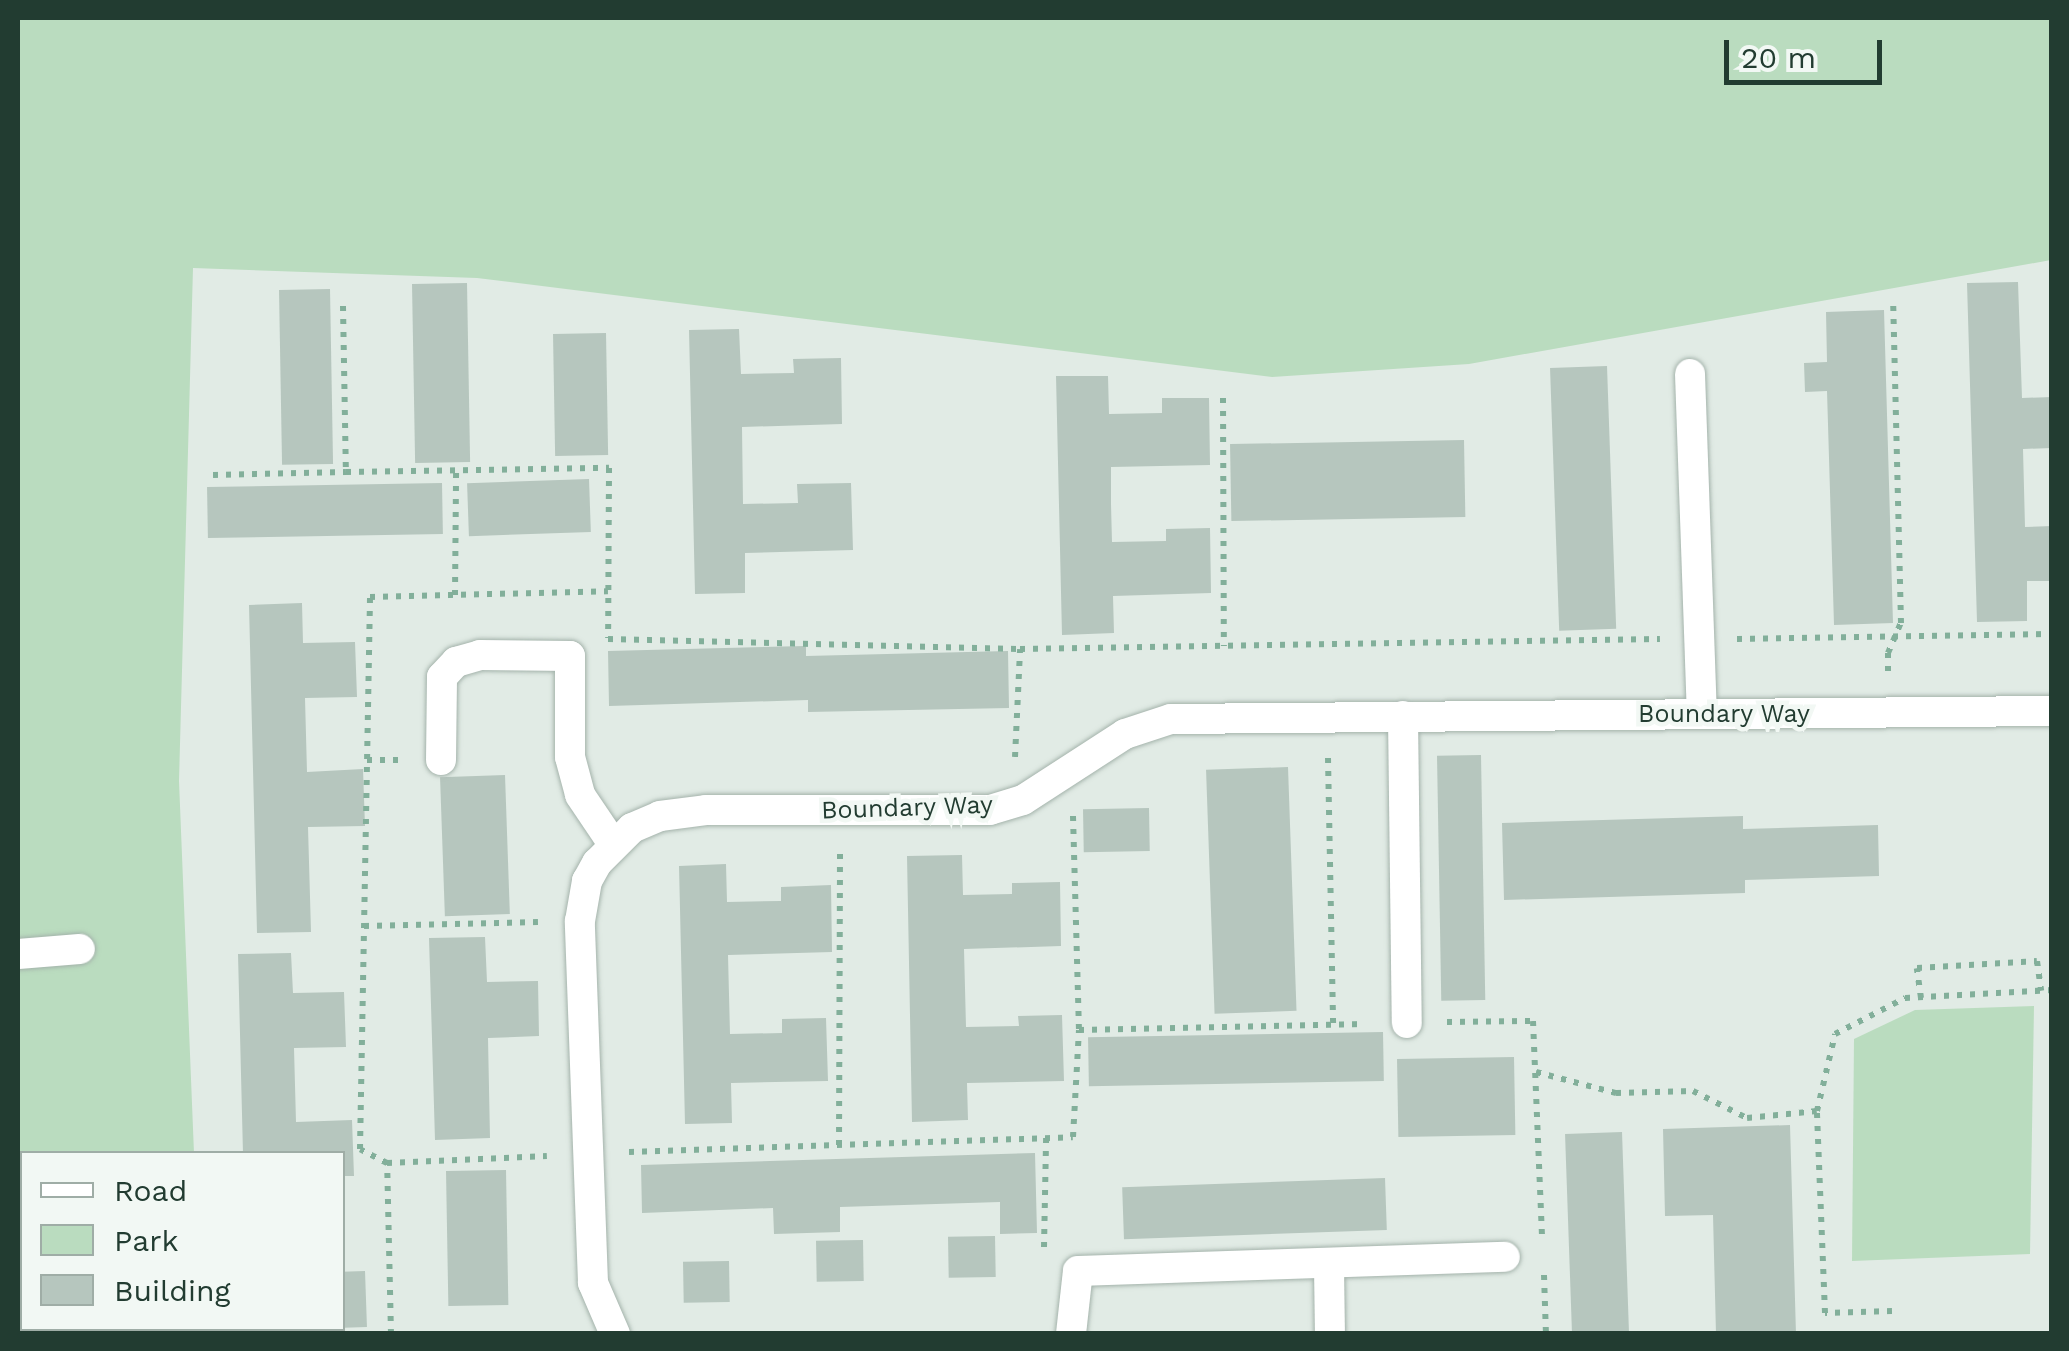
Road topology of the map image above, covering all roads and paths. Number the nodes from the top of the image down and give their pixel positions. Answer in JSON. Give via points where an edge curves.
{"nodes":[{"id":1,"x":1893,"y":305,"type":"dead end"},
{"id":2,"x":343,"y":306,"type":"dead end"},
{"id":3,"x":1690,"y":374,"type":"dead end"},
{"id":4,"x":1223,"y":398,"type":"dead end"},
{"id":5,"x":456,"y":470,"type":"junction"},
{"id":6,"x":346,"y":472,"type":"junction"},
{"id":7,"x":213,"y":475,"type":"dead end"},
{"id":8,"x":608,"y":591,"type":"junction"},
{"id":9,"x":455,"y":595,"type":"junction"},
{"id":10,"x":2052,"y":634,"type":"edge"},
{"id":11,"x":1894,"y":638,"type":"junction"},
{"id":12,"x":608,"y":639,"type":"junction"},
{"id":13,"x":1698,"y":639,"type":"junction"},
{"id":14,"x":1224,"y":646,"type":"junction"},
{"id":15,"x":1020,"y":650,"type":"junction"},
{"id":16,"x":570,"y":656,"type":"junction"},
{"id":17,"x":2052,"y":711,"type":"edge"},
{"id":18,"x":1888,"y":712,"type":"junction"},
{"id":19,"x":1702,"y":714,"type":"junction"},
{"id":20,"x":1403,"y":716,"type":"junction"},
{"id":21,"x":1404,"y":757,"type":"junction"},
{"id":22,"x":441,"y":760,"type":"dead end"},
{"id":23,"x":1071,"y":770,"type":"junction"},
{"id":24,"x":1013,"y":803,"type":"junction"},
{"id":25,"x":840,"y":810,"type":"junction"},
{"id":26,"x":613,"y":844,"type":"junction"},
{"id":27,"x":580,"y":921,"type":"junction"},
{"id":28,"x":364,"y":926,"type":"junction"},
{"id":29,"x":80,"y":949,"type":"dead end"},
{"id":30,"x":18,"y":954,"type":"edge"},
{"id":31,"x":2052,"y":990,"type":"edge"},
{"id":32,"x":2042,"y":991,"type":"junction"},
{"id":33,"x":1920,"y":998,"type":"junction"},
{"id":34,"x":1406,"y":1023,"type":"junction"},
{"id":35,"x":1333,"y":1024,"type":"junction"},
{"id":36,"x":1079,"y":1030,"type":"junction"},
{"id":37,"x":1536,"y":1072,"type":"junction"},
{"id":38,"x":1817,"y":1111,"type":"junction"},
{"id":39,"x":1046,"y":1138,"type":"junction"},
{"id":40,"x":840,"y":1145,"type":"junction"},
{"id":41,"x":592,"y":1154,"type":"junction"},
{"id":42,"x":387,"y":1162,"type":"junction"},
{"id":43,"x":1542,"y":1240,"type":"dead end"},
{"id":44,"x":1505,"y":1258,"type":"dead end"},
{"id":45,"x":1543,"y":1259,"type":"dead end"},
{"id":46,"x":1329,"y":1266,"type":"junction"},
{"id":47,"x":1078,"y":1271,"type":"junction"},
{"id":48,"x":1892,"y":1311,"type":"dead end"},
{"id":49,"x":391,"y":1334,"type":"edge"},
{"id":50,"x":615,"y":1334,"type":"edge"},
{"id":51,"x":1071,"y":1334,"type":"edge"},
{"id":52,"x":1330,"y":1334,"type":"edge"},
{"id":53,"x":1546,"y":1334,"type":"edge"}],
"edges":[{"from":1,"to":11,"type":"path","via":[[1901,623]]},
{"from":2,"to":6,"type":"path"},
{"from":3,"to":13,"type":"street"},
{"from":4,"to":14,"type":"path"},
{"from":5,"to":6,"type":"path"},
{"from":5,"to":8,"type":"path","via":[[609,468]]},
{"from":5,"to":9,"type":"path"},
{"from":6,"to":7,"type":"path"},
{"from":8,"to":9,"type":"path"},
{"from":8,"to":12,"type":"path"},
{"from":9,"to":28,"type":"path","via":[[370,597]]},
{"from":10,"to":11,"type":"path"},
{"from":11,"to":13,"type":"path"},
{"from":11,"to":18,"type":"path"},
{"from":12,"to":15,"type":"path"},
{"from":12,"to":16,"type":"path"},
{"from":13,"to":14,"type":"path"},
{"from":13,"to":19,"type":"street"},
{"from":14,"to":15,"type":"path"},
{"from":15,"to":24,"type":"path"},
{"from":16,"to":22,"type":"street","via":[[480,655],[456,662],[442,677]]},
{"from":16,"to":26,"type":"street","via":[[570,757],[580,795]]},
{"from":17,"to":18,"type":"street","name":"Boundary Way"},
{"from":18,"to":19,"type":"street","name":"Boundary Way"},
{"from":19,"to":20,"type":"street","name":"Boundary Way"},
{"from":20,"to":21,"type":"street"},
{"from":20,"to":23,"type":"street","name":"Boundary Way","via":[[1171,718],[1125,734]]},
{"from":21,"to":34,"type":"street"},
{"from":21,"to":35,"type":"path","via":[[1326,758]]},
{"from":23,"to":24,"type":"street","name":"Boundary Way"},
{"from":23,"to":36,"type":"path"},
{"from":24,"to":25,"type":"street","name":"Boundary Way","via":[[990,810]]},
{"from":25,"to":26,"type":"street","name":"Boundary Way","via":[[660,816]]},
{"from":25,"to":40,"type":"path"},
{"from":26,"to":27,"type":"street","name":"Boundary Way","via":[[587,881]]},
{"from":27,"to":28,"type":"path"},
{"from":27,"to":41,"type":"street","name":"Boundary Way"},
{"from":28,"to":42,"type":"path","via":[[360,1149]]},
{"from":29,"to":30,"type":"street"},
{"from":31,"to":32,"type":"path"},
{"from":32,"to":33,"type":"path"},
{"from":32,"to":33,"type":"path","via":[[2038,961],[1918,968]]},
{"from":33,"to":38,"type":"path","via":[[1905,998],[1835,1034]]},
{"from":34,"to":35,"type":"path"},
{"from":34,"to":37,"type":"path","via":[[1533,1021]]},
{"from":35,"to":36,"type":"path"},
{"from":36,"to":39,"type":"path","via":[[1073,1137]]},
{"from":37,"to":38,"type":"path","via":[[1616,1092],[1692,1091],[1747,1118]]},
{"from":37,"to":43,"type":"path"},
{"from":38,"to":48,"type":"path","via":[[1825,1313]]},
{"from":39,"to":40,"type":"path"},
{"from":39,"to":47,"type":"path","via":[[1043,1276]]},
{"from":40,"to":41,"type":"path"},
{"from":41,"to":42,"type":"path"},
{"from":41,"to":50,"type":"street","name":"Boundary Way","via":[[593,1283]]},
{"from":42,"to":49,"type":"path"},
{"from":44,"to":46,"type":"street"},
{"from":45,"to":53,"type":"path"},
{"from":46,"to":47,"type":"street"},
{"from":46,"to":52,"type":"street"},
{"from":47,"to":51,"type":"street"}]}
